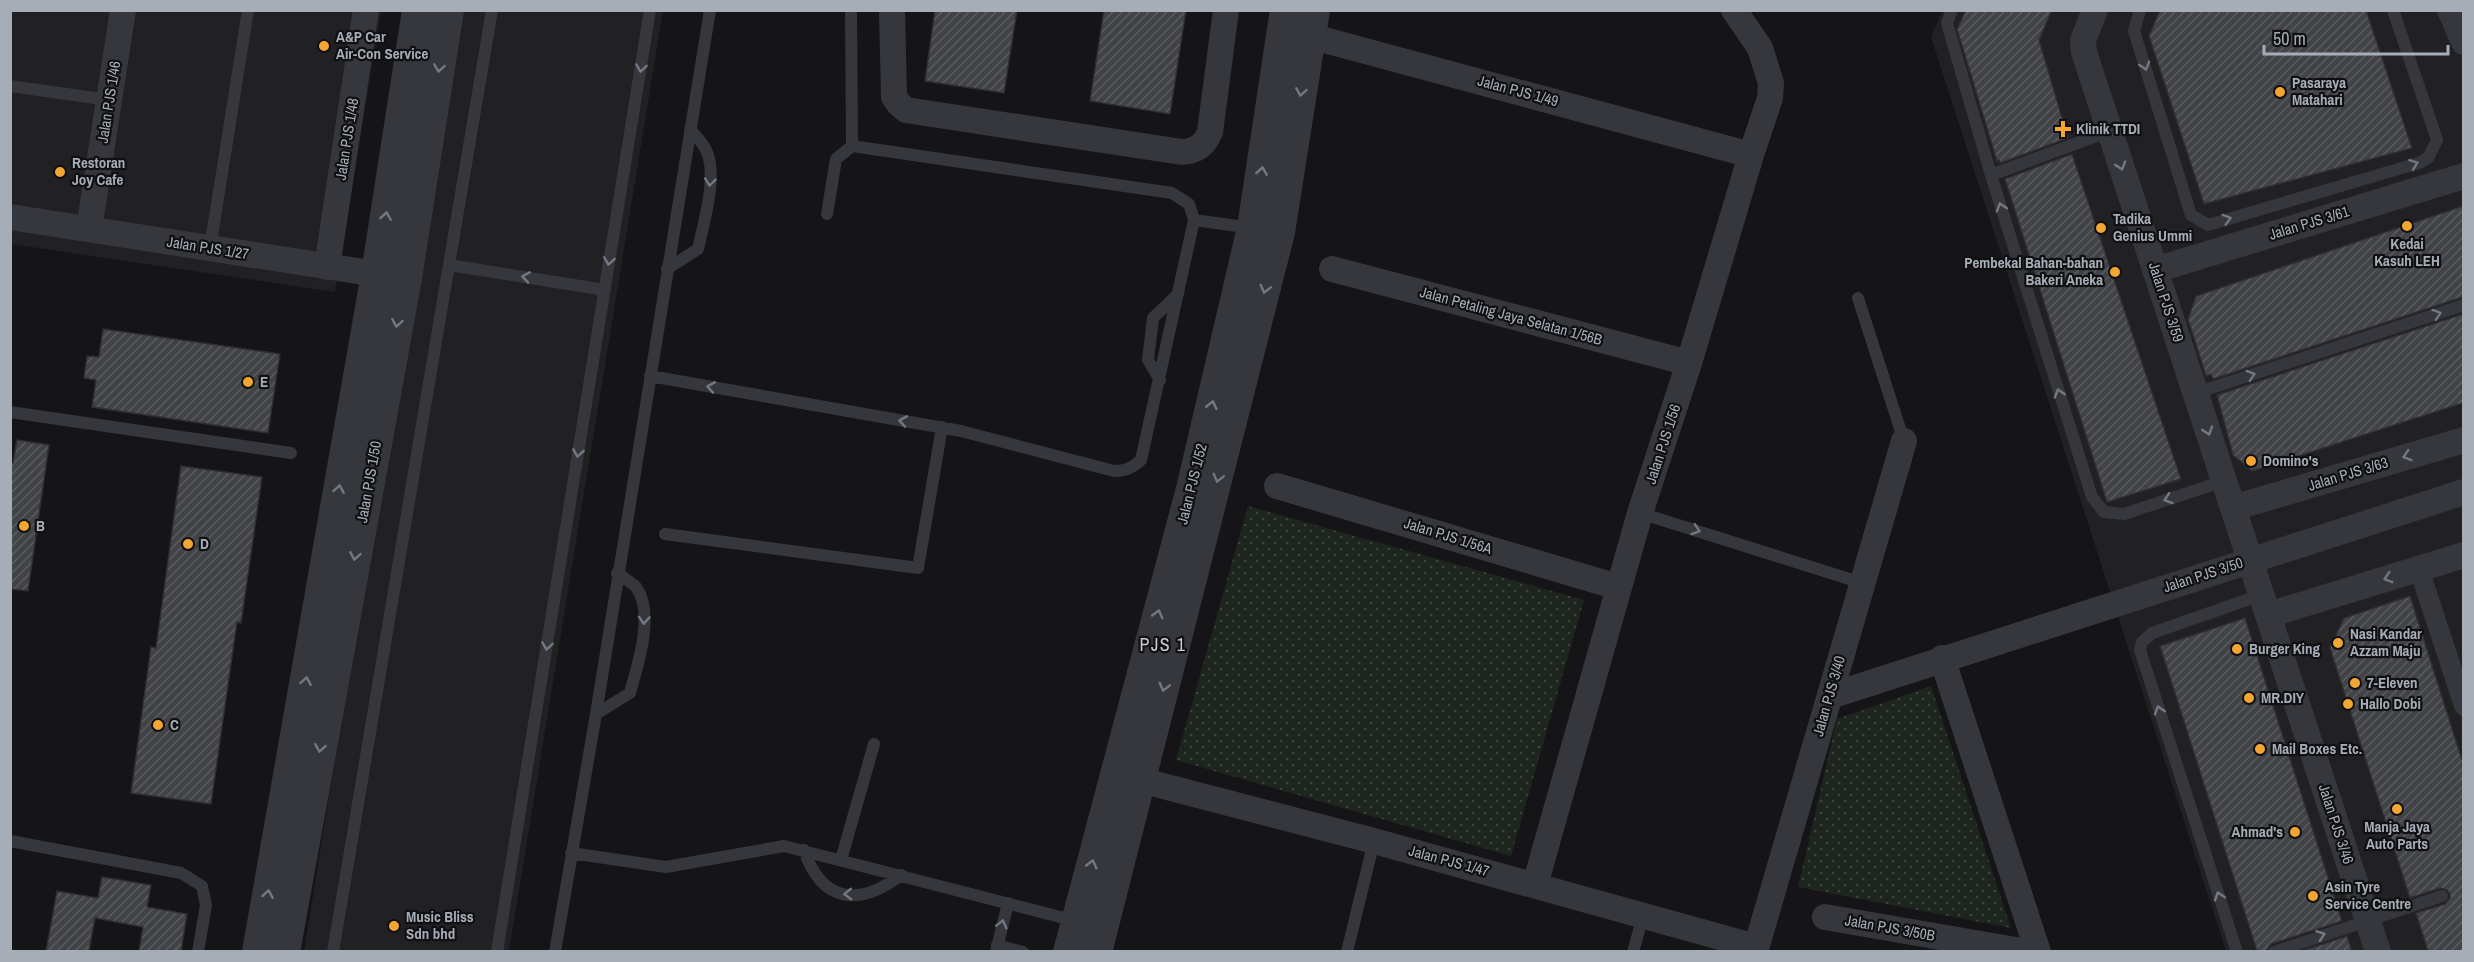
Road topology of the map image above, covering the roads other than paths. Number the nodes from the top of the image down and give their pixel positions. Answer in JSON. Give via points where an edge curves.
{"nodes":[{"id":1,"x":123,"y":10,"type":"edge"},
{"id":2,"x":248,"y":10,"type":"edge"},
{"id":3,"x":366,"y":10,"type":"edge"},
{"id":4,"x":418,"y":10,"type":"edge"},
{"id":5,"x":448,"y":10,"type":"edge"},
{"id":6,"x":492,"y":10,"type":"edge"},
{"id":7,"x":651,"y":10,"type":"edge"},
{"id":8,"x":710,"y":10,"type":"edge"},
{"id":9,"x":851,"y":10,"type":"edge"},
{"id":10,"x":892,"y":10,"type":"edge"},
{"id":11,"x":1226,"y":10,"type":"edge"},
{"id":12,"x":1734,"y":10,"type":"edge"},
{"id":13,"x":1952,"y":10,"type":"edge"},
{"id":14,"x":2095,"y":10,"type":"edge"},
{"id":15,"x":2140,"y":10,"type":"edge"},
{"id":16,"x":2393,"y":10,"type":"edge"},
{"id":17,"x":2450,"y":10,"type":"edge"},
{"id":18,"x":1299,"y":21,"type":"edge"},
{"id":19,"x":2463,"y":42,"type":"edge"},
{"id":20,"x":10,"y":86,"type":"edge"},
{"id":21,"x":109,"y":100,"type":"junction"},
{"id":22,"x":690,"y":129,"type":"junction"},
{"id":23,"x":2110,"y":131,"type":"junction"},
{"id":24,"x":852,"y":146,"type":"junction"},
{"id":25,"x":1751,"y":155,"type":"junction"},
{"id":26,"x":1991,"y":176,"type":"junction"},
{"id":27,"x":2463,"y":176,"type":"edge"},
{"id":28,"x":2347,"y":198,"type":"junction"},
{"id":29,"x":827,"y":214,"type":"dead end"},
{"id":30,"x":10,"y":217,"type":"edge"},
{"id":31,"x":1194,"y":220,"type":"junction"},
{"id":32,"x":89,"y":229,"type":"junction"},
{"id":33,"x":1266,"y":230,"type":"junction"},
{"id":34,"x":210,"y":248,"type":"junction"},
{"id":35,"x":449,"y":265,"type":"junction"},
{"id":36,"x":327,"y":267,"type":"junction"},
{"id":37,"x":667,"y":269,"type":"junction"},
{"id":38,"x":1332,"y":269,"type":"dead end"},
{"id":39,"x":2155,"y":270,"type":"junction"},
{"id":40,"x":392,"y":276,"type":"junction"},
{"id":41,"x":605,"y":290,"type":"junction"},
{"id":42,"x":1178,"y":294,"type":"junction"},
{"id":43,"x":1858,"y":298,"type":"dead end"},
{"id":44,"x":2463,"y":305,"type":"edge"},
{"id":45,"x":1689,"y":363,"type":"junction"},
{"id":46,"x":650,"y":376,"type":"junction"},
{"id":47,"x":1160,"y":380,"type":"junction"},
{"id":48,"x":2196,"y":393,"type":"junction"},
{"id":49,"x":10,"y":412,"type":"edge"},
{"id":50,"x":942,"y":427,"type":"junction"},
{"id":51,"x":2463,"y":440,"type":"edge"},
{"id":52,"x":1904,"y":441,"type":"joint"},
{"id":53,"x":291,"y":453,"type":"dead end"},
{"id":54,"x":2224,"y":481,"type":"junction"},
{"id":55,"x":1277,"y":486,"type":"dead end"},
{"id":56,"x":2463,"y":492,"type":"edge"},
{"id":57,"x":2233,"y":508,"type":"junction"},
{"id":58,"x":1640,"y":513,"type":"junction"},
{"id":59,"x":665,"y":534,"type":"dead end"},
{"id":60,"x":2463,"y":555,"type":"edge"},
{"id":61,"x":2250,"y":560,"type":"junction"},
{"id":62,"x":2419,"y":569,"type":"junction"},
{"id":63,"x":617,"y":573,"type":"junction"},
{"id":64,"x":1862,"y":583,"type":"junction"},
{"id":65,"x":1618,"y":587,"type":"junction"},
{"id":66,"x":2265,"y":605,"type":"junction"},
{"id":67,"x":1942,"y":658,"type":"junction"},
{"id":68,"x":1830,"y":696,"type":"junction"},
{"id":69,"x":2463,"y":706,"type":"edge"},
{"id":70,"x":596,"y":714,"type":"junction"},
{"id":71,"x":874,"y":744,"type":"dead end"},
{"id":72,"x":1140,"y":780,"type":"junction"},
{"id":73,"x":10,"y":841,"type":"edge"},
{"id":74,"x":1374,"y":841,"type":"junction"},
{"id":75,"x":804,"y":850,"type":"junction"},
{"id":76,"x":571,"y":853,"type":"junction"},
{"id":77,"x":842,"y":860,"type":"junction"},
{"id":78,"x":902,"y":875,"type":"junction"},
{"id":79,"x":1535,"y":885,"type":"junction"},
{"id":80,"x":2442,"y":896,"type":"dead end"},
{"id":81,"x":1008,"y":903,"type":"junction"},
{"id":82,"x":1643,"y":916,"type":"junction"},
{"id":83,"x":1825,"y":917,"type":"dead end"},
{"id":84,"x":2367,"y":919,"type":"junction"},
{"id":85,"x":1092,"y":933,"type":"edge"},
{"id":86,"x":996,"y":948,"type":"edge"},
{"id":87,"x":1756,"y":949,"type":"edge"},
{"id":88,"x":198,"y":951,"type":"edge"},
{"id":89,"x":258,"y":951,"type":"edge"},
{"id":90,"x":284,"y":951,"type":"edge"},
{"id":91,"x":333,"y":951,"type":"edge"},
{"id":92,"x":497,"y":951,"type":"edge"},
{"id":93,"x":555,"y":951,"type":"edge"},
{"id":94,"x":1023,"y":951,"type":"edge"},
{"id":95,"x":1068,"y":951,"type":"edge"},
{"id":96,"x":1347,"y":951,"type":"edge"},
{"id":97,"x":1633,"y":951,"type":"edge"},
{"id":98,"x":2027,"y":951,"type":"edge"},
{"id":99,"x":2038,"y":951,"type":"edge"},
{"id":100,"x":2237,"y":951,"type":"edge"},
{"id":101,"x":2274,"y":951,"type":"edge"},
{"id":102,"x":2378,"y":951,"type":"edge"}],
"edges":[{"from":1,"to":21,"type":"street","name":"Jalan PJS 1/46"},
{"from":2,"to":34,"type":"lane"},
{"from":3,"to":36,"type":"street","name":"Jalan PJS 1/48"},
{"from":40,"to":4,"type":"street","name":"Jalan PJS 1/50","one_way":true},
{"from":5,"to":40,"type":"street","name":"Jalan PJS 1/50","one_way":true},
{"from":6,"to":35,"type":"lane"},
{"from":7,"to":41,"type":"lane","one_way":true},
{"from":8,"to":22,"type":"lane"},
{"from":9,"to":24,"type":"lane"},
{"from":10,"to":11,"type":"street","via":[[894,97],[906,110],[1182,152],[1200,147],[1210,132]]},
{"from":12,"to":25,"type":"street","name":"Jalan PJS 1/56","via":[[1760,48],[1771,88]]},
{"from":13,"to":26,"type":"lane","via":[[1947,23]]},
{"from":14,"to":23,"type":"street","name":"Jalan PJS 3/59","via":[[2083,40],[2084,52]]},
{"from":15,"to":28,"type":"lane","one_way":true,"via":[[2134,31],[2191,215],[2208,225]]},
{"from":28,"to":16,"type":"lane","one_way":true,"via":[[2428,158],[2437,140]]},
{"from":17,"to":19,"type":"street"},
{"from":18,"to":25,"type":"street","name":"Jalan PJS 1/49"},
{"from":18,"to":33,"type":"street","name":"Jalan PJS 1/52"},
{"from":20,"to":21,"type":"lane"},
{"from":21,"to":32,"type":"street","name":"Jalan PJS 1/46"},
{"from":22,"to":37,"type":"lane"},
{"from":22,"to":37,"type":"lane","one_way":true,"via":[[706,149],[711,170],[706,214],[698,249]]},
{"from":23,"to":26,"type":"lane"},
{"from":23,"to":39,"type":"street","name":"Jalan PJS 3/59","one_way":true},
{"from":24,"to":29,"type":"lane","via":[[836,159]]},
{"from":24,"to":31,"type":"lane","via":[[1172,193],[1189,204]]},
{"from":25,"to":45,"type":"street","name":"Jalan PJS 1/56"},
{"from":54,"to":26,"type":"lane","one_way":true,"via":[[2124,513],[2104,512],[2092,497]]},
{"from":27,"to":28,"type":"street","name":"Jalan PJS 3/61"},
{"from":28,"to":39,"type":"street","name":"Jalan PJS 3/61"},
{"from":30,"to":32,"type":"street","name":"Jalan PJS 1/27"},
{"from":31,"to":33,"type":"lane"},
{"from":31,"to":42,"type":"lane"},
{"from":32,"to":34,"type":"street","name":"Jalan PJS 1/27"},
{"from":33,"to":72,"type":"street","name":"Jalan PJS 1/52","one_way":true},
{"from":85,"to":33,"type":"street","name":"Jalan PJS 1/52","one_way":true,"via":[[1193,485]]},
{"from":34,"to":36,"type":"street","name":"Jalan PJS 1/27"},
{"from":41,"to":35,"type":"lane","one_way":true},
{"from":35,"to":91,"type":"lane"},
{"from":36,"to":40,"type":"street","name":"Jalan PJS 1/27"},
{"from":37,"to":46,"type":"lane"},
{"from":38,"to":45,"type":"street","name":"Jalan Petaling Jaya Selatan 1/56B"},
{"from":39,"to":48,"type":"street","name":"Jalan PJS 3/59"},
{"from":89,"to":40,"type":"street","name":"Jalan PJS 1/50","one_way":true},
{"from":40,"to":90,"type":"street","name":"Jalan PJS 1/50","one_way":true},
{"from":41,"to":92,"type":"lane","one_way":true},
{"from":42,"to":47,"type":"lane"},
{"from":42,"to":47,"type":"lane","via":[[1153,318],[1148,360]]},
{"from":43,"to":52,"type":"lane"},
{"from":48,"to":44,"type":"lane","one_way":true},
{"from":45,"to":58,"type":"street","name":"Jalan PJS 1/56"},
{"from":50,"to":46,"type":"lane","one_way":true},
{"from":46,"to":63,"type":"lane"},
{"from":47,"to":50,"type":"lane","via":[[1141,459],[1124,471]]},
{"from":48,"to":54,"type":"street","name":"Jalan PJS 3/59","one_way":true},
{"from":49,"to":53,"type":"lane"},
{"from":50,"to":59,"type":"lane","via":[[918,568]]},
{"from":51,"to":57,"type":"street","name":"Jalan PJS 3/63","one_way":true},
{"from":52,"to":64,"type":"street","name":"Jalan PJS 3/40"},
{"from":54,"to":57,"type":"street","name":"Jalan PJS 3/59"},
{"from":55,"to":65,"type":"street","name":"Jalan PJS 1/56A"},
{"from":56,"to":61,"type":"street","name":"Jalan PJS 3/50"},
{"from":57,"to":61,"type":"street","name":"Jalan PJS 3/59"},
{"from":58,"to":64,"type":"lane","one_way":true},
{"from":58,"to":65,"type":"street","name":"Jalan PJS 1/56"},
{"from":60,"to":62,"type":"street"},
{"from":61,"to":66,"type":"street","name":"Jalan PJS 3/46"},
{"from":61,"to":67,"type":"street","name":"Jalan PJS 3/50"},
{"from":62,"to":66,"type":"street","one_way":true},
{"from":62,"to":69,"type":"street"},
{"from":63,"to":70,"type":"lane"},
{"from":63,"to":70,"type":"lane","one_way":true,"via":[[635,587],[645,607],[642,648],[630,693]]},
{"from":64,"to":68,"type":"street","name":"Jalan PJS 3/40"},
{"from":65,"to":79,"type":"street","name":"Jalan PJS 1/56"},
{"from":66,"to":84,"type":"street","name":"Jalan PJS 3/46"},
{"from":100,"to":66,"type":"lane","one_way":true,"via":[[2140,650],[2152,633]]},
{"from":67,"to":68,"type":"street","name":"Jalan PJS 3/50"},
{"from":67,"to":99,"type":"street"},
{"from":68,"to":87,"type":"street","name":"Jalan PJS 3/40"},
{"from":70,"to":76,"type":"lane"},
{"from":71,"to":77,"type":"lane"},
{"from":72,"to":74,"type":"street","name":"Jalan PJS 1/47"},
{"from":72,"to":85,"type":"street","name":"Jalan PJS 1/52"},
{"from":73,"to":88,"type":"lane","via":[[181,873],[202,886],[206,905]]},
{"from":74,"to":79,"type":"street","name":"Jalan PJS 1/47"},
{"from":74,"to":96,"type":"lane"},
{"from":75,"to":76,"type":"lane","via":[[784,846],[666,867]]},
{"from":75,"to":77,"type":"lane"},
{"from":78,"to":75,"type":"lane","one_way":true,"via":[[867,893],[839,895],[811,871]]},
{"from":76,"to":93,"type":"lane"},
{"from":77,"to":78,"type":"lane"},
{"from":78,"to":81,"type":"lane"},
{"from":79,"to":82,"type":"street","name":"Jalan PJS 1/47"},
{"from":80,"to":84,"type":"lane"},
{"from":81,"to":85,"type":"lane"},
{"from":86,"to":81,"type":"lane","one_way":true},
{"from":82,"to":87,"type":"street","name":"Jalan PJS 1/47"},
{"from":82,"to":97,"type":"lane"},
{"from":83,"to":98,"type":"street","name":"Jalan PJS 3/50B"},
{"from":101,"to":84,"type":"lane","one_way":true},
{"from":84,"to":102,"type":"street","name":"Jalan PJS 3/46"},
{"from":85,"to":95,"type":"street","name":"Jalan PJS 1/52"},
{"from":86,"to":94,"type":"lane"}]}
